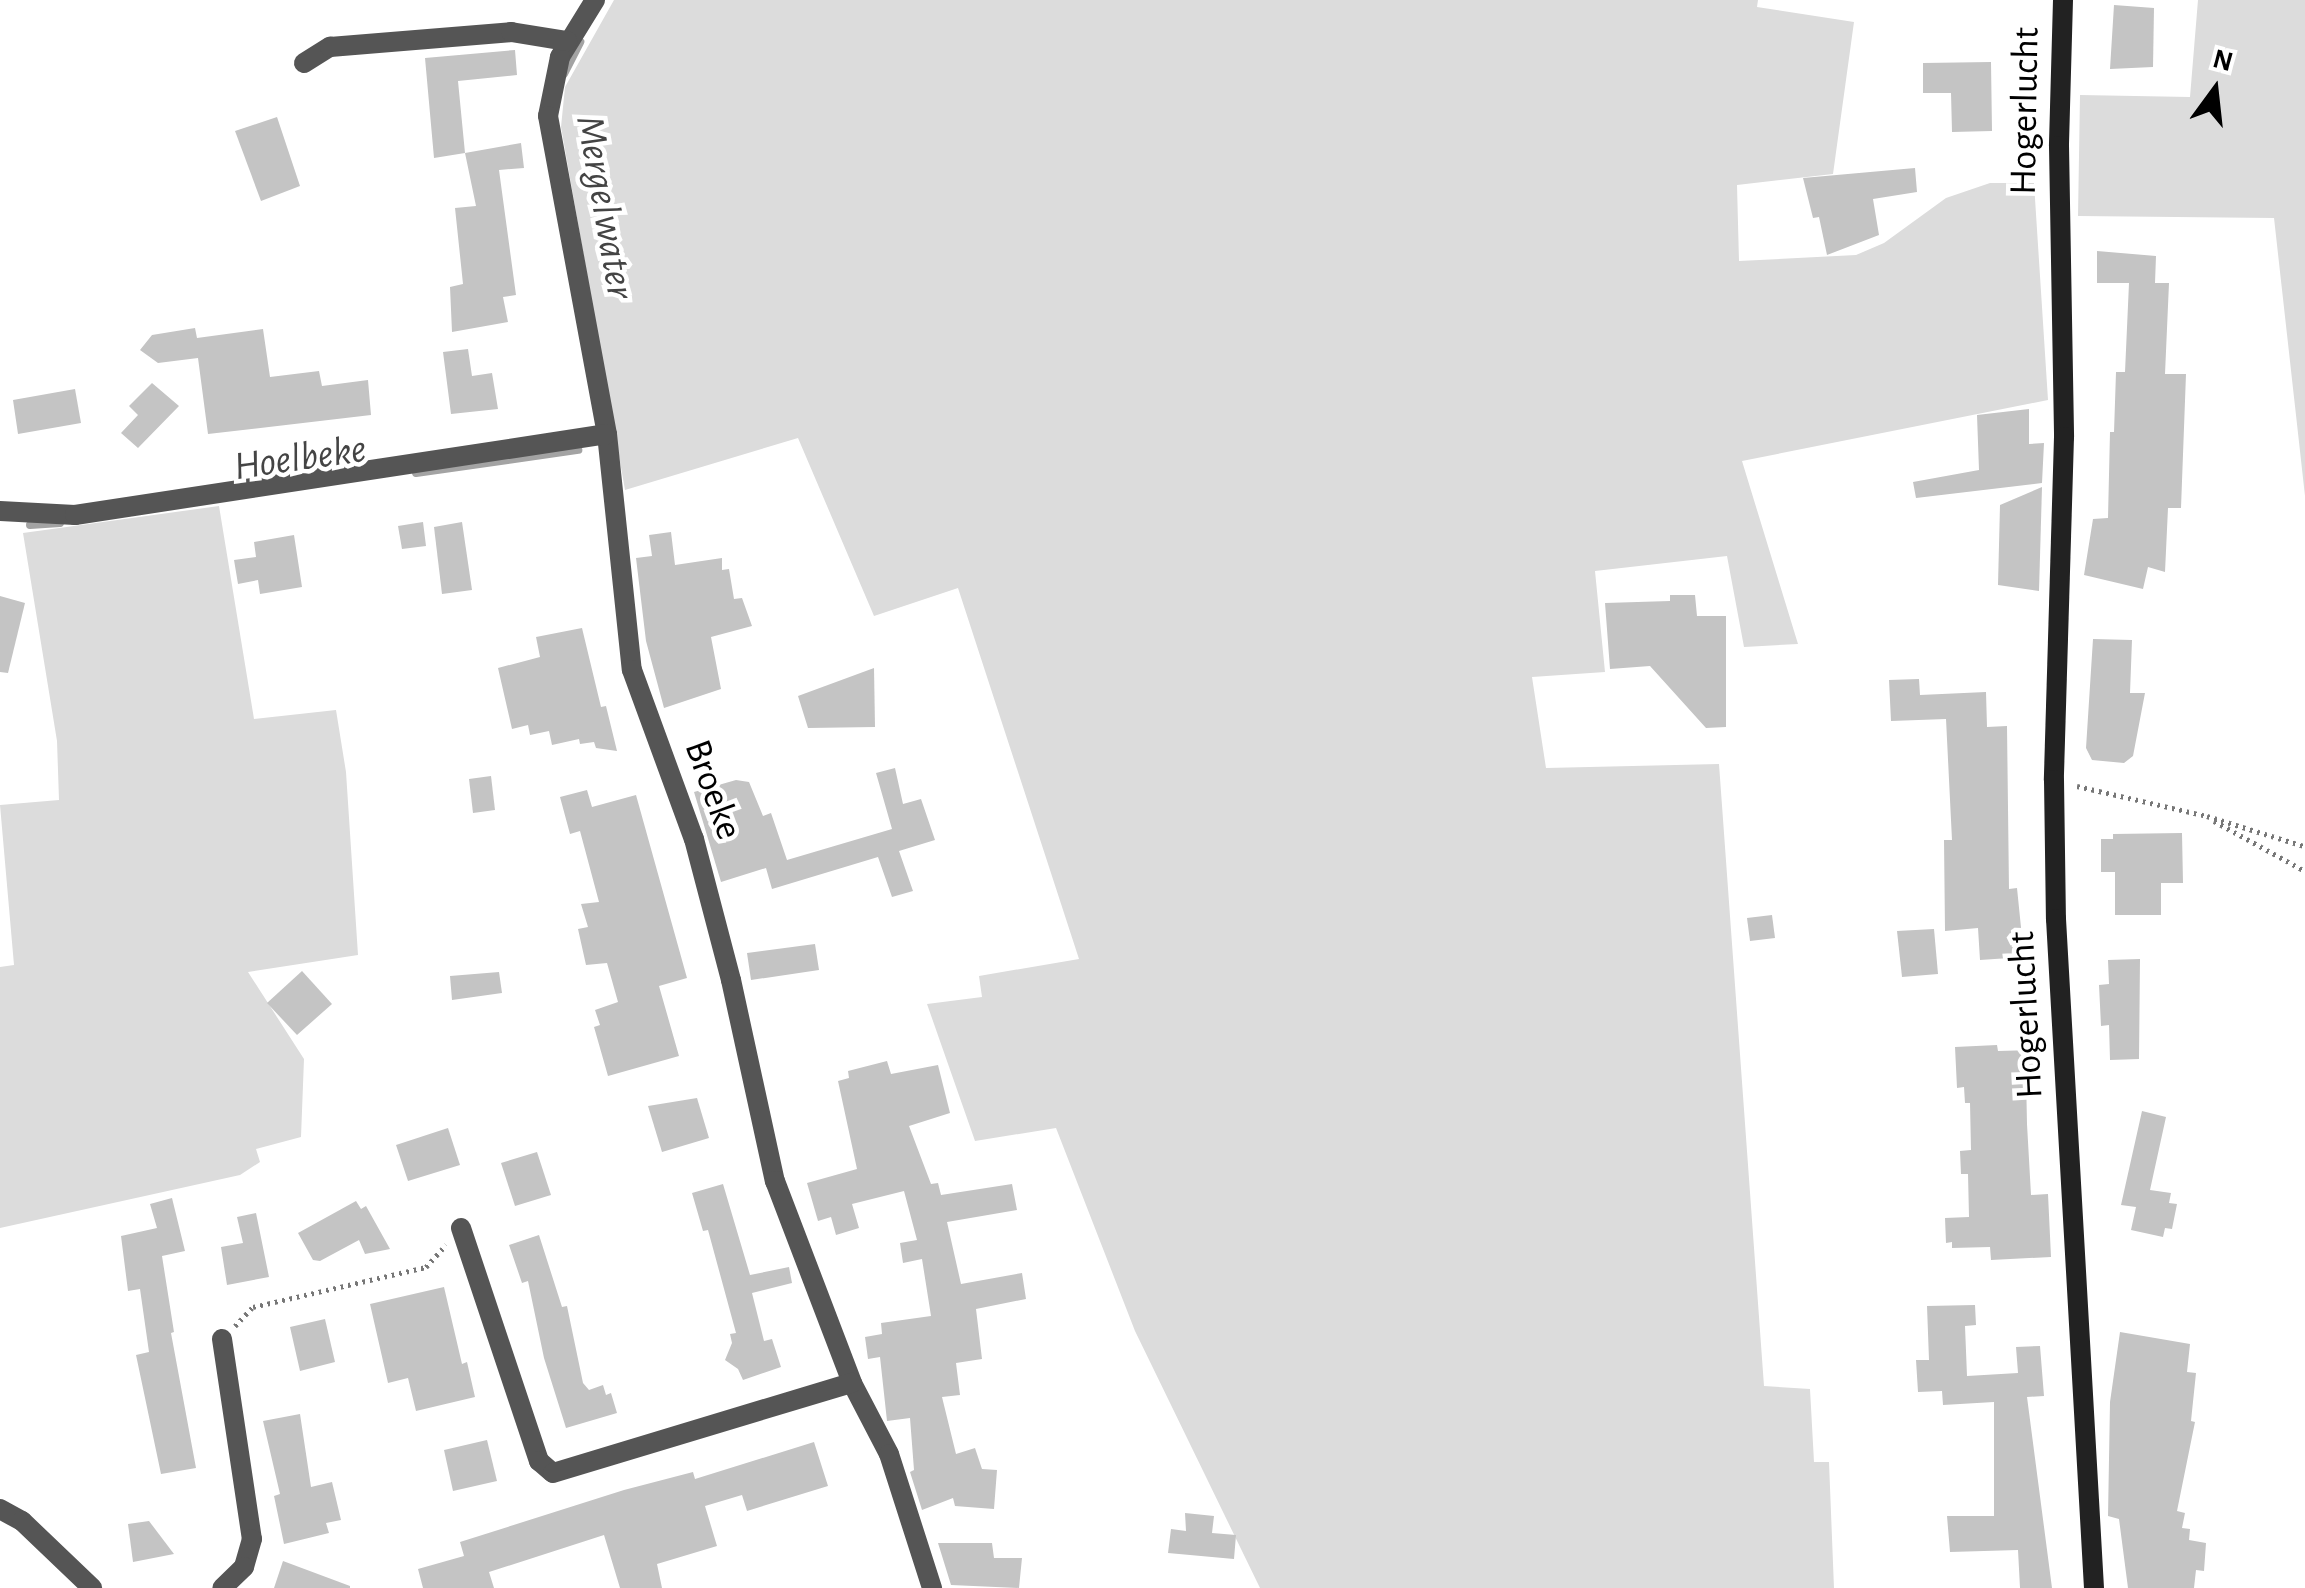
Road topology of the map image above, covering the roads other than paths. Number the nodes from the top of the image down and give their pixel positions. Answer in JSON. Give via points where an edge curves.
{"nodes":[{"id":1,"x":595,"y":0,"type":"edge"},
{"id":2,"x":2063,"y":0,"type":"edge"},
{"id":3,"x":567,"y":41,"type":"junction"},
{"id":4,"x":304,"y":63,"type":"dead end"},
{"id":5,"x":607,"y":434,"type":"junction"},
{"id":6,"x":0,"y":512,"type":"edge"},
{"id":7,"x":461,"y":1228,"type":"dead end"},
{"id":8,"x":222,"y":1339,"type":"dead end"},
{"id":9,"x":852,"y":1383,"type":"junction"},
{"id":10,"x":0,"y":1509,"type":"edge"},
{"id":11,"x":92,"y":1588,"type":"edge"},
{"id":12,"x":222,"y":1588,"type":"edge"},
{"id":13,"x":932,"y":1588,"type":"edge"},
{"id":14,"x":2094,"y":1588,"type":"edge"}],
"edges":[{"from":1,"to":3,"type":"street","name":"Broeke"},
{"from":2,"to":14,"type":"street","name":"Hogerlucht","via":[[2064,438],[2054,780],[2060,1008]]},
{"from":3,"to":4,"type":"street","via":[[511,32],[330,48]]},
{"from":3,"to":5,"type":"street","name":"Broeke","via":[[548,116]]},
{"from":5,"to":6,"type":"street","via":[[74,516]]},
{"from":5,"to":9,"type":"street","name":"Broeke","via":[[632,670],[694,839],[775,1181]]},
{"from":7,"to":9,"type":"street","via":[[539,1461],[553,1474]]},
{"from":8,"to":12,"type":"street","via":[[252,1539],[244,1567]]},
{"from":9,"to":13,"type":"street","name":"Broeke","via":[[889,1454]]},
{"from":10,"to":11,"type":"street","via":[[22,1520]]}]}
